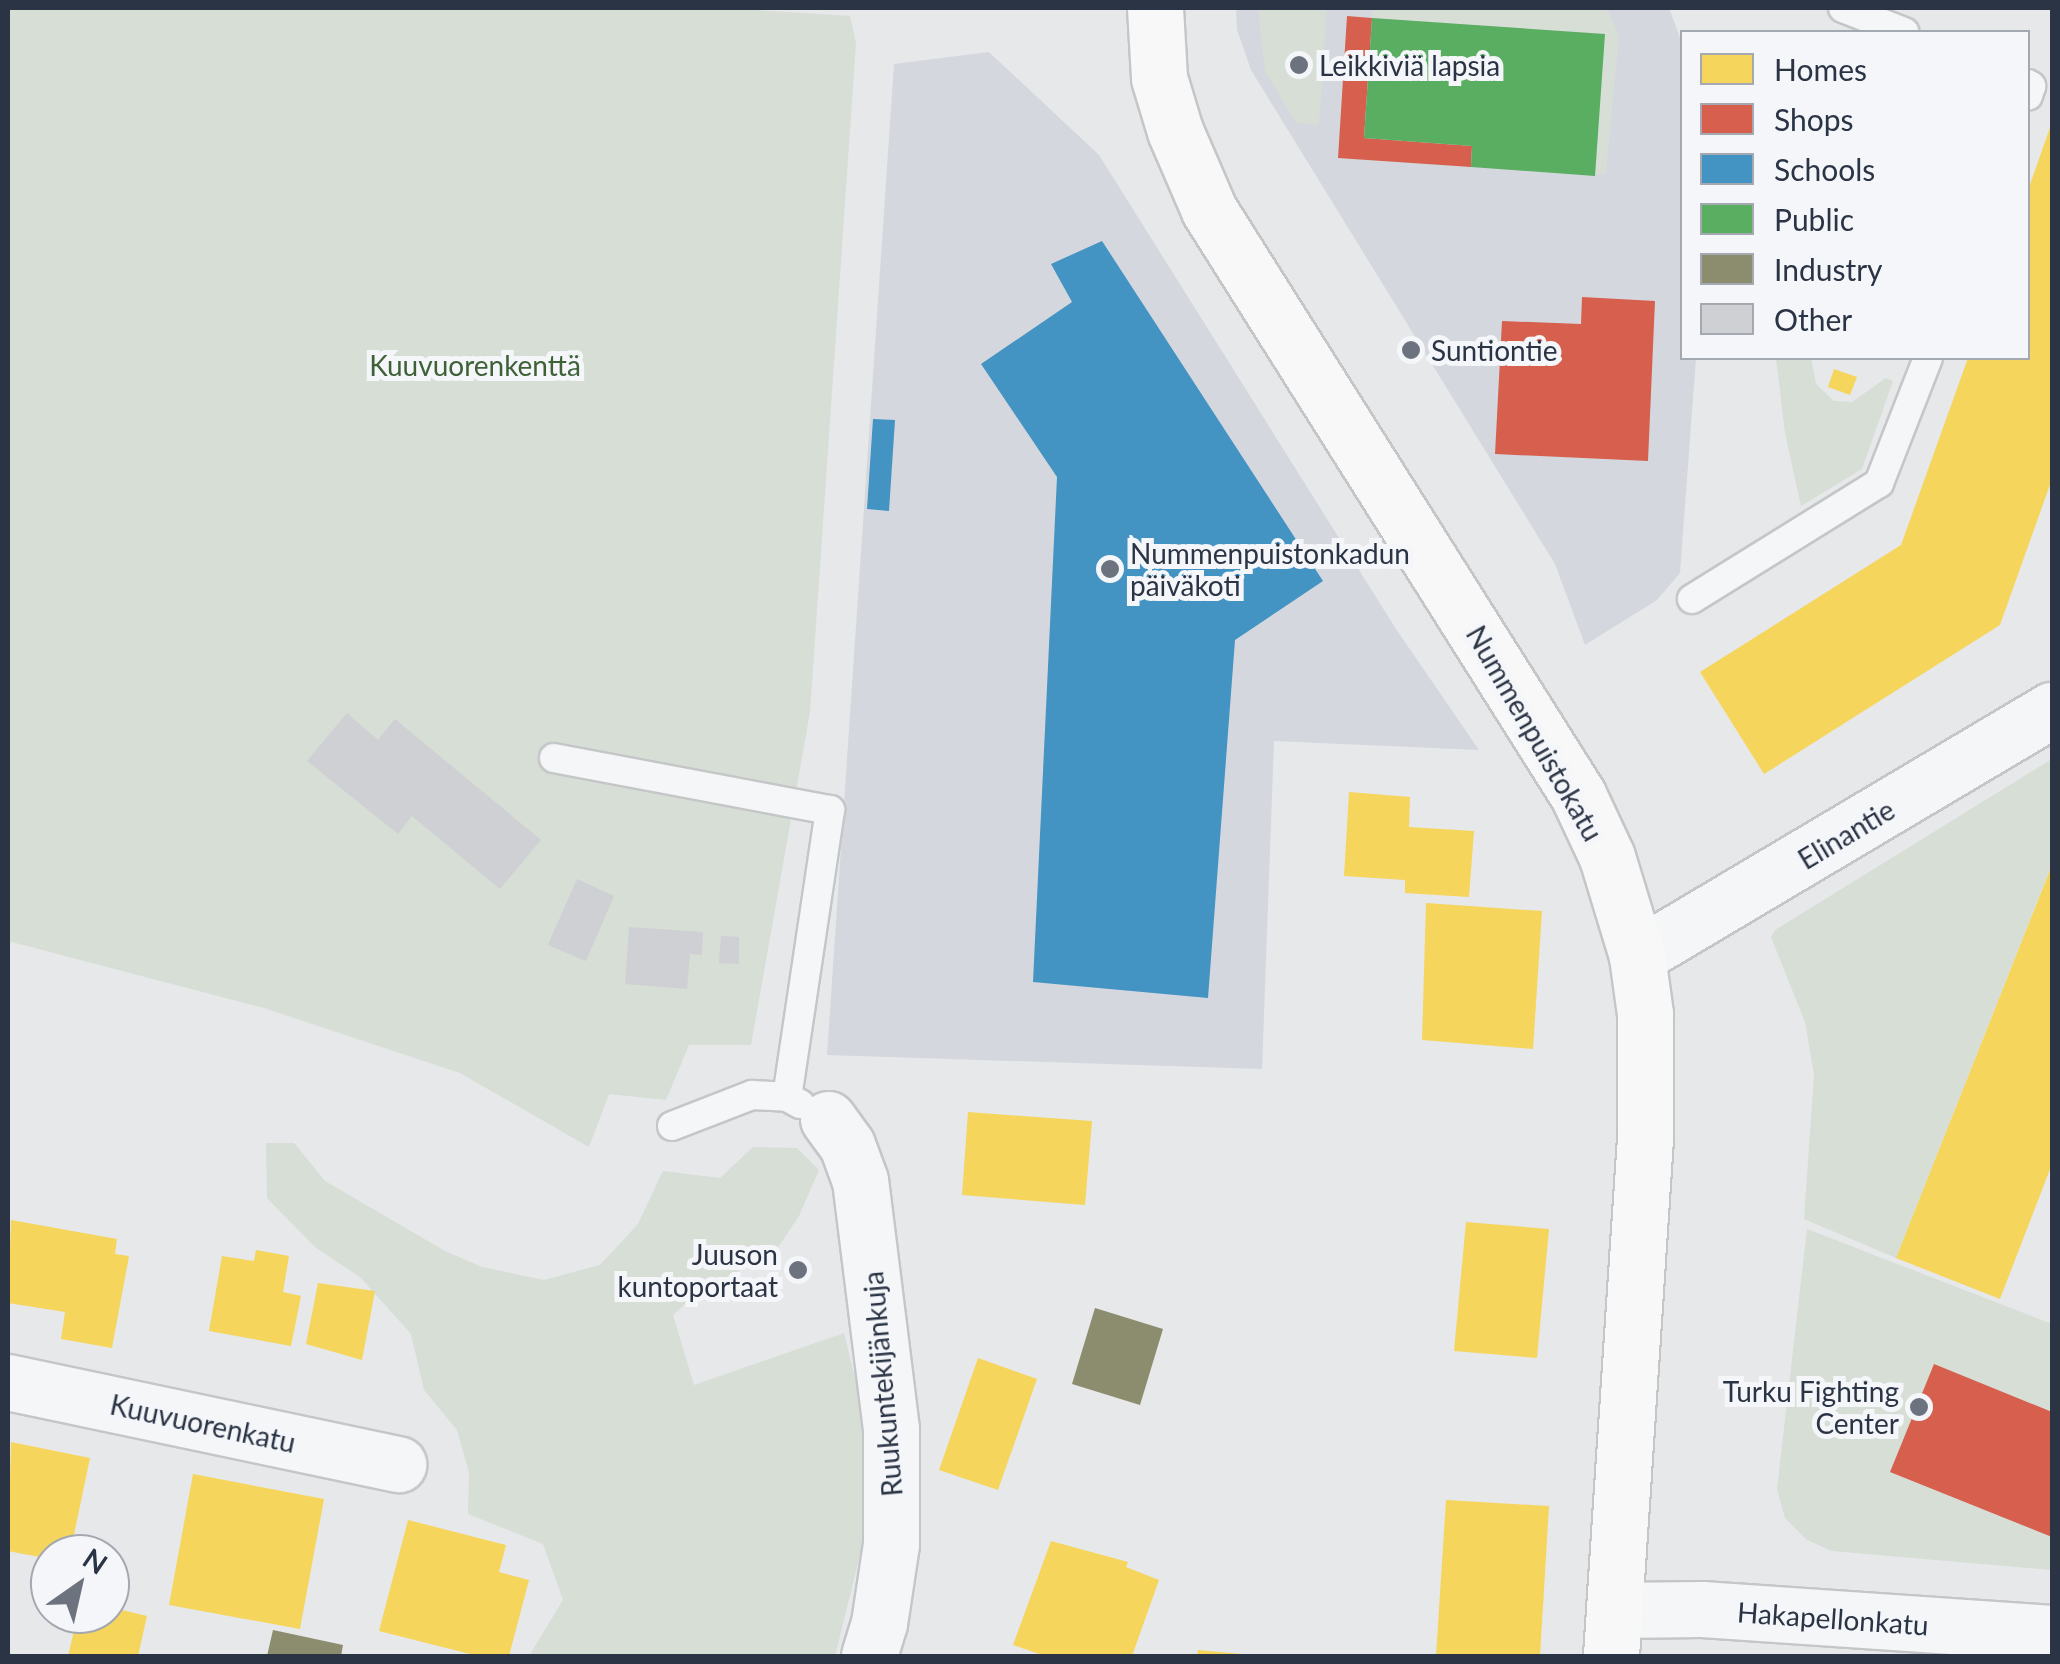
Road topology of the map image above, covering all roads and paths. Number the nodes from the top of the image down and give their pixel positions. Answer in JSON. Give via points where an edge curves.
{"nodes":[{"id":1,"x":1155,"y":8,"type":"edge"},
{"id":2,"x":1843,"y":8,"type":"edge"},
{"id":3,"x":1899,"y":30,"type":"edge"},
{"id":4,"x":1927,"y":360,"type":"edge"},
{"id":5,"x":1692,"y":599,"type":"dead end"},
{"id":6,"x":2052,"y":710,"type":"edge"},
{"id":7,"x":554,"y":758,"type":"dead end"},
{"id":8,"x":1637,"y":956,"type":"junction"},
{"id":9,"x":808,"y":1108,"type":"junction"},
{"id":10,"x":672,"y":1126,"type":"dead end"},
{"id":11,"x":8,"y":1382,"type":"edge"},
{"id":12,"x":398,"y":1464,"type":"dead end"},
{"id":13,"x":1613,"y":1633,"type":"edge"},
{"id":14,"x":2052,"y":1633,"type":"edge"},
{"id":15,"x":868,"y":1656,"type":"edge"}],
"edges":[{"from":1,"to":8,"type":"street","name":"Nummenpuistokatu","via":[[1159,78],[1210,210],[1578,794],[1607,856]]},
{"from":2,"to":3,"type":"lane"},
{"from":4,"to":5,"type":"lane","via":[[1879,484]]},
{"from":6,"to":8,"type":"street","name":"Elinantie"},
{"from":7,"to":9,"type":"lane","via":[[830,810]]},
{"from":8,"to":13,"type":"street","name":"Nummenpuistokatu","via":[[1645,1014],[1645,1138]]},
{"from":9,"to":10,"type":"lane","via":[[752,1095]]},
{"from":9,"to":15,"type":"street","name":"Ruukuntekijänkuja","via":[[846,1145],[860,1180],[891,1429],[891,1544]]},
{"from":11,"to":12,"type":"street","name":"Kuuvuorenkatu"},
{"from":13,"to":14,"type":"street","name":"Hakapellonkatu","via":[[1702,1609]]}]}
